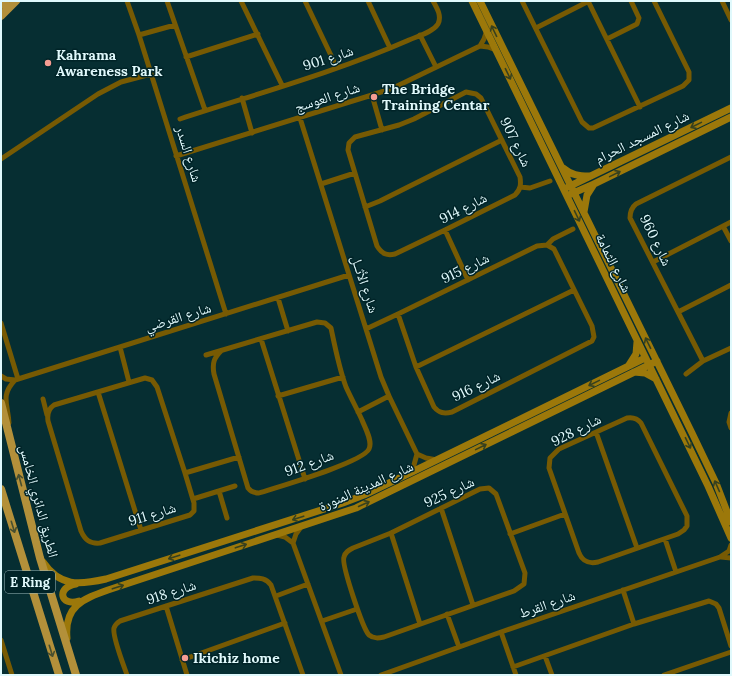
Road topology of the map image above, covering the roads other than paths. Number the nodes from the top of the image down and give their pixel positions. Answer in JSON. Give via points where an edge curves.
{"nodes":[{"id":1,"x":5,"y":1,"type":"edge"},
{"id":2,"x":16,"y":1,"type":"edge"},
{"id":3,"x":127,"y":1,"type":"edge"},
{"id":4,"x":167,"y":1,"type":"edge"},
{"id":5,"x":241,"y":1,"type":"edge"},
{"id":6,"x":305,"y":1,"type":"edge"},
{"id":7,"x":368,"y":1,"type":"edge"},
{"id":8,"x":433,"y":1,"type":"edge"},
{"id":9,"x":472,"y":1,"type":"edge"},
{"id":10,"x":480,"y":1,"type":"edge"},
{"id":11,"x":522,"y":1,"type":"edge"},
{"id":12,"x":589,"y":1,"type":"edge"},
{"id":13,"x":631,"y":1,"type":"edge"},
{"id":14,"x":655,"y":1,"type":"edge"},
{"id":15,"x":722,"y":1,"type":"edge"},
{"id":16,"x":1,"y":5,"type":"edge"},
{"id":17,"x":1,"y":16,"type":"edge"},
{"id":18,"x":731,"y":20,"type":"edge"},
{"id":19,"x":175,"y":25,"type":"junction"},
{"id":20,"x":536,"y":28,"type":"junction"},
{"id":21,"x":487,"y":30,"type":"junction"},
{"id":22,"x":258,"y":34,"type":"junction"},
{"id":23,"x":139,"y":35,"type":"junction"},
{"id":24,"x":420,"y":35,"type":"junction"},
{"id":25,"x":607,"y":39,"type":"junction"},
{"id":26,"x":480,"y":46,"type":"junction"},
{"id":27,"x":390,"y":48,"type":"junction"},
{"id":28,"x":496,"y":50,"type":"junction"},
{"id":29,"x":186,"y":57,"type":"junction"},
{"id":30,"x":436,"y":67,"type":"junction"},
{"id":31,"x":337,"y":68,"type":"junction"},
{"id":32,"x":151,"y":74,"type":"junction"},
{"id":33,"x":282,"y":85,"type":"junction"},
{"id":34,"x":372,"y":96,"type":"junction"},
{"id":35,"x":242,"y":98,"type":"junction"},
{"id":36,"x":640,"y":107,"type":"junction"},
{"id":37,"x":731,"y":108,"type":"edge"},
{"id":38,"x":205,"y":110,"type":"junction"},
{"id":39,"x":731,"y":117,"type":"edge"},
{"id":40,"x":180,"y":118,"type":"dead end"},
{"id":41,"x":300,"y":118,"type":"junction"},
{"id":42,"x":382,"y":130,"type":"junction"},
{"id":43,"x":252,"y":133,"type":"junction"},
{"id":44,"x":502,"y":140,"type":"junction"},
{"id":45,"x":176,"y":156,"type":"junction"},
{"id":46,"x":731,"y":157,"type":"edge"},
{"id":47,"x":1,"y":159,"type":"edge"},
{"id":48,"x":561,"y":167,"type":"junction"},
{"id":49,"x":355,"y":173,"type":"junction"},
{"id":50,"x":591,"y":176,"type":"junction"},
{"id":51,"x":550,"y":181,"type":"dead end"},
{"id":52,"x":321,"y":184,"type":"junction"},
{"id":53,"x":594,"y":184,"type":"junction"},
{"id":54,"x":520,"y":187,"type":"junction"},
{"id":55,"x":569,"y":190,"type":"junction"},
{"id":56,"x":365,"y":207,"type":"junction"},
{"id":57,"x":584,"y":214,"type":"junction"},
{"id":58,"x":731,"y":222,"type":"edge"},
{"id":59,"x":723,"y":226,"type":"junction"},
{"id":60,"x":573,"y":229,"type":"dead end"},
{"id":61,"x":445,"y":230,"type":"junction"},
{"id":62,"x":731,"y":241,"type":"edge"},
{"id":63,"x":547,"y":245,"type":"junction"},
{"id":64,"x":384,"y":254,"type":"joint"},
{"id":65,"x":653,"y":262,"type":"junction"},
{"id":66,"x":349,"y":276,"type":"junction"},
{"id":67,"x":468,"y":280,"type":"junction"},
{"id":68,"x":731,"y":285,"type":"edge"},
{"id":69,"x":574,"y":290,"type":"junction"},
{"id":70,"x":278,"y":298,"type":"junction"},
{"id":71,"x":678,"y":312,"type":"junction"},
{"id":72,"x":226,"y":314,"type":"junction"},
{"id":73,"x":398,"y":314,"type":"junction"},
{"id":74,"x":1,"y":323,"type":"edge"},
{"id":75,"x":366,"y":329,"type":"junction"},
{"id":76,"x":288,"y":331,"type":"junction"},
{"id":77,"x":261,"y":339,"type":"junction"},
{"id":78,"x":637,"y":341,"type":"junction"},
{"id":79,"x":120,"y":347,"type":"junction"},
{"id":80,"x":731,"y":348,"type":"edge"},
{"id":81,"x":221,"y":351,"type":"junction"},
{"id":82,"x":206,"y":355,"type":"dead end"},
{"id":83,"x":651,"y":361,"type":"junction"},
{"id":84,"x":703,"y":361,"type":"junction"},
{"id":85,"x":416,"y":367,"type":"junction"},
{"id":86,"x":631,"y":369,"type":"junction"},
{"id":87,"x":686,"y":374,"type":"dead end"},
{"id":88,"x":1,"y":376,"type":"edge"},
{"id":89,"x":343,"y":377,"type":"junction"},
{"id":90,"x":16,"y":379,"type":"junction"},
{"id":91,"x":656,"y":379,"type":"junction"},
{"id":92,"x":129,"y":382,"type":"junction"},
{"id":93,"x":98,"y":392,"type":"junction"},
{"id":94,"x":278,"y":396,"type":"junction"},
{"id":95,"x":389,"y":396,"type":"junction"},
{"id":96,"x":43,"y":399,"type":"dead end"},
{"id":97,"x":1,"y":403,"type":"edge"},
{"id":98,"x":358,"y":412,"type":"junction"},
{"id":99,"x":731,"y":413,"type":"edge"},
{"id":100,"x":47,"y":416,"type":"junction"},
{"id":101,"x":731,"y":428,"type":"edge"},
{"id":102,"x":596,"y":432,"type":"junction"},
{"id":103,"x":10,"y":443,"type":"junction"},
{"id":104,"x":417,"y":454,"type":"junction"},
{"id":105,"x":239,"y":457,"type":"junction"},
{"id":106,"x":436,"y":460,"type":"junction"},
{"id":107,"x":412,"y":472,"type":"junction"},
{"id":108,"x":185,"y":473,"type":"junction"},
{"id":109,"x":305,"y":479,"type":"junction"},
{"id":110,"x":235,"y":486,"type":"dead end"},
{"id":111,"x":1,"y":489,"type":"edge"},
{"id":112,"x":219,"y":491,"type":"junction"},
{"id":113,"x":193,"y":500,"type":"junction"},
{"id":114,"x":441,"y":508,"type":"junction"},
{"id":115,"x":565,"y":514,"type":"junction"},
{"id":116,"x":227,"y":518,"type":"dead end"},
{"id":117,"x":731,"y":522,"type":"edge"},
{"id":118,"x":301,"y":527,"type":"junction"},
{"id":119,"x":141,"y":530,"type":"junction"},
{"id":120,"x":391,"y":533,"type":"junction"},
{"id":121,"x":510,"y":534,"type":"junction"},
{"id":122,"x":276,"y":535,"type":"junction"},
{"id":123,"x":731,"y":538,"type":"edge"},
{"id":124,"x":665,"y":539,"type":"junction"},
{"id":125,"x":293,"y":543,"type":"junction"},
{"id":126,"x":731,"y":545,"type":"edge"},
{"id":127,"x":637,"y":548,"type":"junction"},
{"id":128,"x":720,"y":557,"type":"junction"},
{"id":129,"x":40,"y":558,"type":"junction"},
{"id":130,"x":731,"y":558,"type":"edge"},
{"id":131,"x":676,"y":572,"type":"junction"},
{"id":132,"x":78,"y":584,"type":"junction"},
{"id":133,"x":308,"y":584,"type":"junction"},
{"id":134,"x":623,"y":590,"type":"junction"},
{"id":135,"x":276,"y":596,"type":"junction"},
{"id":136,"x":82,"y":601,"type":"junction"},
{"id":137,"x":473,"y":605,"type":"junction"},
{"id":138,"x":166,"y":606,"type":"junction"},
{"id":139,"x":357,"y":609,"type":"junction"},
{"id":140,"x":447,"y":614,"type":"junction"},
{"id":141,"x":322,"y":621,"type":"junction"},
{"id":142,"x":285,"y":623,"type":"junction"},
{"id":143,"x":420,"y":624,"type":"junction"},
{"id":144,"x":634,"y":624,"type":"junction"},
{"id":145,"x":501,"y":632,"type":"junction"},
{"id":146,"x":1,"y":640,"type":"edge"},
{"id":147,"x":731,"y":646,"type":"edge"},
{"id":148,"x":459,"y":648,"type":"junction"},
{"id":149,"x":68,"y":652,"type":"junction"},
{"id":150,"x":731,"y":652,"type":"edge"},
{"id":151,"x":545,"y":656,"type":"junction"},
{"id":152,"x":182,"y":660,"type":"junction"},
{"id":153,"x":514,"y":667,"type":"junction"},
{"id":154,"x":677,"y":673,"type":"edge"},
{"id":155,"x":58,"y":674,"type":"edge"},
{"id":156,"x":12,"y":675,"type":"edge"},
{"id":157,"x":76,"y":675,"type":"edge"},
{"id":158,"x":127,"y":675,"type":"edge"},
{"id":159,"x":187,"y":675,"type":"edge"},
{"id":160,"x":303,"y":675,"type":"edge"},
{"id":161,"x":341,"y":675,"type":"edge"},
{"id":162,"x":381,"y":675,"type":"edge"},
{"id":163,"x":516,"y":675,"type":"edge"},
{"id":164,"x":552,"y":675,"type":"edge"},
{"id":165,"x":664,"y":675,"type":"edge"}],
"edges":[{"from":1,"to":16,"type":"main road"},
{"from":2,"to":17,"type":"main road"},
{"from":3,"to":23,"type":"street","name":"شارع السدر"},
{"from":4,"to":19,"type":"street"},
{"from":5,"to":22,"type":"street"},
{"from":6,"to":31,"type":"street"},
{"from":7,"to":27,"type":"street"},
{"from":8,"to":24,"type":"street","name":"شارع 901","via":[[439,19],[434,28]]},
{"from":9,"to":21,"type":"street","name":"شارع الثمامة"},
{"from":48,"to":10,"type":"street","name":"شارع الثمامة","one_way":true},
{"from":11,"to":20,"type":"street"},
{"from":12,"to":20,"type":"street"},
{"from":12,"to":25,"type":"street"},
{"from":13,"to":25,"type":"street","via":[[639,18],[637,24]]},
{"from":14,"to":36,"type":"street","via":[[689,72],[689,80],[683,86]]},
{"from":15,"to":18,"type":"street"},
{"from":19,"to":23,"type":"street"},
{"from":19,"to":29,"type":"street"},
{"from":20,"to":36,"type":"street","via":[[582,122],[589,128],[598,127]]},
{"from":21,"to":26,"type":"street"},
{"from":21,"to":28,"type":"street","name":"شارع الثمامة"},
{"from":22,"to":29,"type":"street"},
{"from":22,"to":33,"type":"street"},
{"from":23,"to":32,"type":"street","name":"شارع السدر"},
{"from":24,"to":27,"type":"street","name":"شارع 901"},
{"from":24,"to":30,"type":"street"},
{"from":25,"to":36,"type":"street"},
{"from":26,"to":28,"type":"street"},
{"from":26,"to":30,"type":"street","name":"شارع العوسج"},
{"from":27,"to":31,"type":"street","name":"شارع 901"},
{"from":28,"to":55,"type":"street","name":"شارع الثمامة","one_way":true},
{"from":29,"to":38,"type":"street"},
{"from":30,"to":34,"type":"street","name":"شارع العوسج"},
{"from":31,"to":33,"type":"street","name":"شارع 901"},
{"from":32,"to":45,"type":"street","name":"شارع السدر"},
{"from":32,"to":47,"type":"street","via":[[121,82],[98,94]]},
{"from":33,"to":35,"type":"street","name":"شارع 901"},
{"from":34,"to":41,"type":"street","name":"شارع العوسج"},
{"from":34,"to":42,"type":"street"},
{"from":35,"to":38,"type":"street","name":"شارع 901"},
{"from":35,"to":43,"type":"street"},
{"from":37,"to":50,"type":"street","name":"شارع المسجد الحرام","one_way":true},
{"from":38,"to":40,"type":"street","name":"شارع 901"},
{"from":53,"to":39,"type":"street","name":"شارع المسجد الحرام","one_way":true},
{"from":41,"to":43,"type":"street","name":"شارع العوسج"},
{"from":41,"to":52,"type":"street","name":"شارع الأثــل"},
{"from":42,"to":44,"type":"street","name":"شارع 907","via":[[414,119],[460,94],[472,92],[480,98]]},
{"from":42,"to":49,"type":"street","name":"شارع 907","via":[[355,137],[349,143],[348,150]]},
{"from":43,"to":45,"type":"street","name":"شارع العوسج"},
{"from":44,"to":54,"type":"street","name":"شارع 907","via":[[520,177]]},
{"from":44,"to":56,"type":"street"},
{"from":45,"to":72,"type":"street","name":"شارع السدر"},
{"from":46,"to":65,"type":"street","name":"شارع 960","via":[[632,207],[630,218]]},
{"from":48,"to":50,"type":"street","via":[[572,174]]},
{"from":48,"to":55,"type":"street","name":"شارع الثمامة"},
{"from":49,"to":52,"type":"street"},
{"from":49,"to":56,"type":"street","name":"شارع 907"},
{"from":50,"to":55,"type":"street","name":"شارع المسجد الحرام"},
{"from":51,"to":54,"type":"street","via":[[530,188]]},
{"from":52,"to":66,"type":"street","name":"شارع الأثــل"},
{"from":53,"to":55,"type":"street","name":"شارع المسجد الحرام"},
{"from":53,"to":57,"type":"street","via":[[587,195]]},
{"from":54,"to":61,"type":"street","name":"شارع 914","via":[[515,195]]},
{"from":55,"to":57,"type":"street","name":"شارع الثمامة"},
{"from":55,"to":78,"type":"street","name":"شارع الثمامة","one_way":true},
{"from":56,"to":64,"type":"street","name":"شارع 907","via":[[377,246]]},
{"from":83,"to":57,"type":"street","name":"شارع الثمامة","one_way":true},
{"from":58,"to":59,"type":"street"},
{"from":59,"to":62,"type":"street"},
{"from":59,"to":65,"type":"street"},
{"from":60,"to":63,"type":"street","name":"شارع 915"},
{"from":61,"to":64,"type":"street","name":"شارع 914","via":[[395,254]]},
{"from":61,"to":67,"type":"street"},
{"from":63,"to":67,"type":"street","name":"شارع 915","via":[[537,246]]},
{"from":63,"to":69,"type":"street","via":[[554,249]]},
{"from":65,"to":71,"type":"street","name":"شارع 960"},
{"from":66,"to":70,"type":"street","name":"شارع القرضي"},
{"from":66,"to":75,"type":"street","name":"شارع الأثــل"},
{"from":67,"to":73,"type":"street","name":"شارع 915"},
{"from":68,"to":71,"type":"street"},
{"from":69,"to":85,"type":"street"},
{"from":69,"to":85,"type":"street","name":"شارع 916","via":[[592,326],[592,341],[452,412],[442,413],[434,407]]},
{"from":70,"to":72,"type":"street","name":"شارع القرضي"},
{"from":70,"to":76,"type":"street"},
{"from":71,"to":84,"type":"street","name":"شارع 960"},
{"from":72,"to":79,"type":"street","name":"شارع القرضي"},
{"from":73,"to":75,"type":"street","name":"شارع 915"},
{"from":73,"to":85,"type":"street","name":"شارع 916"},
{"from":74,"to":90,"type":"street"},
{"from":75,"to":95,"type":"street","name":"شارع الأثــل"},
{"from":76,"to":77,"type":"street","name":"شارع 912"},
{"from":76,"to":89,"type":"street","name":"شارع 912","via":[[317,322],[328,325],[331,328]]},
{"from":77,"to":81,"type":"street","name":"شارع 912"},
{"from":77,"to":94,"type":"street"},
{"from":78,"to":83,"type":"street","name":"شارع الثمامة"},
{"from":78,"to":86,"type":"street"},
{"from":79,"to":90,"type":"street","name":"شارع القرضي"},
{"from":79,"to":92,"type":"street"},
{"from":80,"to":84,"type":"street"},
{"from":81,"to":82,"type":"street","name":"شارع 912"},
{"from":81,"to":105,"type":"street","name":"شارع 912","via":[[213,363],[214,374]]},
{"from":83,"to":86,"type":"street","name":"شارع المدينة المنورة"},
{"from":83,"to":91,"type":"street","name":"شارع الثمامة"},
{"from":117,"to":83,"type":"street","name":"شارع الثمامة","one_way":true,"via":[[692,433]]},
{"from":84,"to":87,"type":"street"},
{"from":86,"to":91,"type":"street"},
{"from":86,"to":106,"type":"street","name":"شارع المدينة المنورة","one_way":true},
{"from":118,"to":86,"type":"street","name":"شارع المدينة المنورة","one_way":true,"via":[[368,503]]},
{"from":88,"to":90,"type":"street","via":[[6,380]]},
{"from":89,"to":94,"type":"street"},
{"from":89,"to":98,"type":"street","name":"شارع 912"},
{"from":90,"to":103,"type":"street","via":[[5,393]]},
{"from":91,"to":123,"type":"street","name":"شارع الثمامة","one_way":true},
{"from":92,"to":93,"type":"street","name":"شارع 911"},
{"from":92,"to":108,"type":"street","name":"شارع 911","via":[[149,379],[157,387]]},
{"from":93,"to":100,"type":"street","name":"شارع 911","via":[[54,405],[50,407]]},
{"from":93,"to":119,"type":"street"},
{"from":94,"to":109,"type":"street"},
{"from":95,"to":98,"type":"street"},
{"from":95,"to":104,"type":"street","name":"شارع الأثــل"},
{"from":96,"to":100,"type":"street","name":"شارع 911"},
{"from":97,"to":103,"type":"main road","name":"الطريق الدائري الخامس","number":"E Ring"},
{"from":98,"to":109,"type":"street","name":"شارع 912","via":[[369,439],[369,449],[360,457]]},
{"from":99,"to":101,"type":"street"},
{"from":100,"to":119,"type":"street","name":"شارع 911","via":[[84,537],[94,544]]},
{"from":102,"to":115,"type":"street","name":"شارع 928","via":[[559,449],[550,458],[549,468]]},
{"from":102,"to":124,"type":"street","name":"شارع 928","via":[[627,418],[637,419],[641,423],[688,521],[684,530]]},
{"from":102,"to":127,"type":"street"},
{"from":129,"to":103,"type":"main road","name":"الطريق الدائري الخامس","number":"E Ring","one_way":true},
{"from":104,"to":106,"type":"street"},
{"from":104,"to":107,"type":"street"},
{"from":105,"to":108,"type":"street"},
{"from":105,"to":109,"type":"street","name":"شارع 912","via":[[248,488],[255,493]]},
{"from":106,"to":107,"type":"street","name":"شارع المدينة المنورة"},
{"from":107,"to":132,"type":"street","name":"شارع المدينة المنورة","one_way":true,"via":[[343,503],[106,579]]},
{"from":108,"to":113,"type":"street","name":"شارع 911"},
{"from":110,"to":112,"type":"street"},
{"from":111,"to":155,"type":"main road","number":"E Ring","one_way":true},
{"from":112,"to":113,"type":"street"},
{"from":112,"to":116,"type":"street"},
{"from":113,"to":119,"type":"street","name":"شارع 911","via":[[195,507],[190,515]]},
{"from":114,"to":120,"type":"street","name":"شارع 925"},
{"from":114,"to":121,"type":"street","name":"شارع 925","via":[[480,489],[489,488],[496,494]]},
{"from":114,"to":137,"type":"street"},
{"from":115,"to":121,"type":"street"},
{"from":115,"to":127,"type":"street","name":"شارع 928","via":[[579,553],[587,562],[598,562]]},
{"from":118,"to":122,"type":"street","name":"شارع المدينة المنورة"},
{"from":118,"to":125,"type":"street"},
{"from":120,"to":139,"type":"street","name":"شارع 925","via":[[353,548],[344,556],[344,567]]},
{"from":120,"to":143,"type":"street"},
{"from":121,"to":137,"type":"street","name":"شارع 925","via":[[525,573],[524,584],[514,592]]},
{"from":122,"to":125,"type":"street","via":[[286,537]]},
{"from":136,"to":122,"type":"street","name":"شارع المدينة المنورة","one_way":true,"via":[[108,590]]},
{"from":124,"to":127,"type":"street","name":"شارع 928"},
{"from":124,"to":131,"type":"street"},
{"from":125,"to":133,"type":"street"},
{"from":126,"to":128,"type":"street","name":"شارع القرط","via":[[729,551]]},
{"from":128,"to":130,"type":"street","name":"شارع القرط"},
{"from":128,"to":131,"type":"street","name":"شارع القرط"},
{"from":129,"to":132,"type":"street","name":"شارع المدينة المنورة","via":[[57,578]]},
{"from":129,"to":149,"type":"main road","name":"الطريق الدائري الخامس","number":"E Ring"},
{"from":131,"to":134,"type":"street","name":"شارع القرط"},
{"from":132,"to":136,"type":"street","via":[[64,588],[63,597],[70,603]]},
{"from":133,"to":135,"type":"street"},
{"from":133,"to":141,"type":"street"},
{"from":134,"to":144,"type":"street"},
{"from":134,"to":145,"type":"street","name":"شارع القرط"},
{"from":135,"to":138,"type":"street","name":"شارع 918","via":[[268,581],[252,578]]},
{"from":135,"to":142,"type":"street","name":"شارع 918"},
{"from":136,"to":149,"type":"street","name":"شارع المدينة المنورة","via":[[72,611],[67,622]]},
{"from":137,"to":140,"type":"street","name":"شارع 925"},
{"from":138,"to":152,"type":"street"},
{"from":138,"to":158,"type":"street","name":"شارع 918","via":[[116,624],[115,637]]},
{"from":139,"to":141,"type":"street"},
{"from":139,"to":143,"type":"street","name":"شارع 925","via":[[366,630],[373,637],[384,637]]},
{"from":140,"to":143,"type":"street","name":"شارع 925"},
{"from":140,"to":148,"type":"street"},
{"from":141,"to":161,"type":"street"},
{"from":142,"to":152,"type":"street"},
{"from":142,"to":160,"type":"street","name":"شارع 918"},
{"from":144,"to":147,"type":"street","via":[[709,601],[719,608]]},
{"from":144,"to":151,"type":"street"},
{"from":145,"to":148,"type":"street","name":"شارع القرط"},
{"from":145,"to":153,"type":"street"},
{"from":146,"to":156,"type":"street"},
{"from":148,"to":162,"type":"street","name":"شارع القرط"},
{"from":149,"to":157,"type":"main road","name":"الطريق الدائري الخامس","number":"E Ring"},
{"from":150,"to":154,"type":"street"},
{"from":151,"to":153,"type":"street"},
{"from":151,"to":164,"type":"street"},
{"from":152,"to":159,"type":"street"},
{"from":153,"to":163,"type":"street"},
{"from":154,"to":165,"type":"street"}]}
